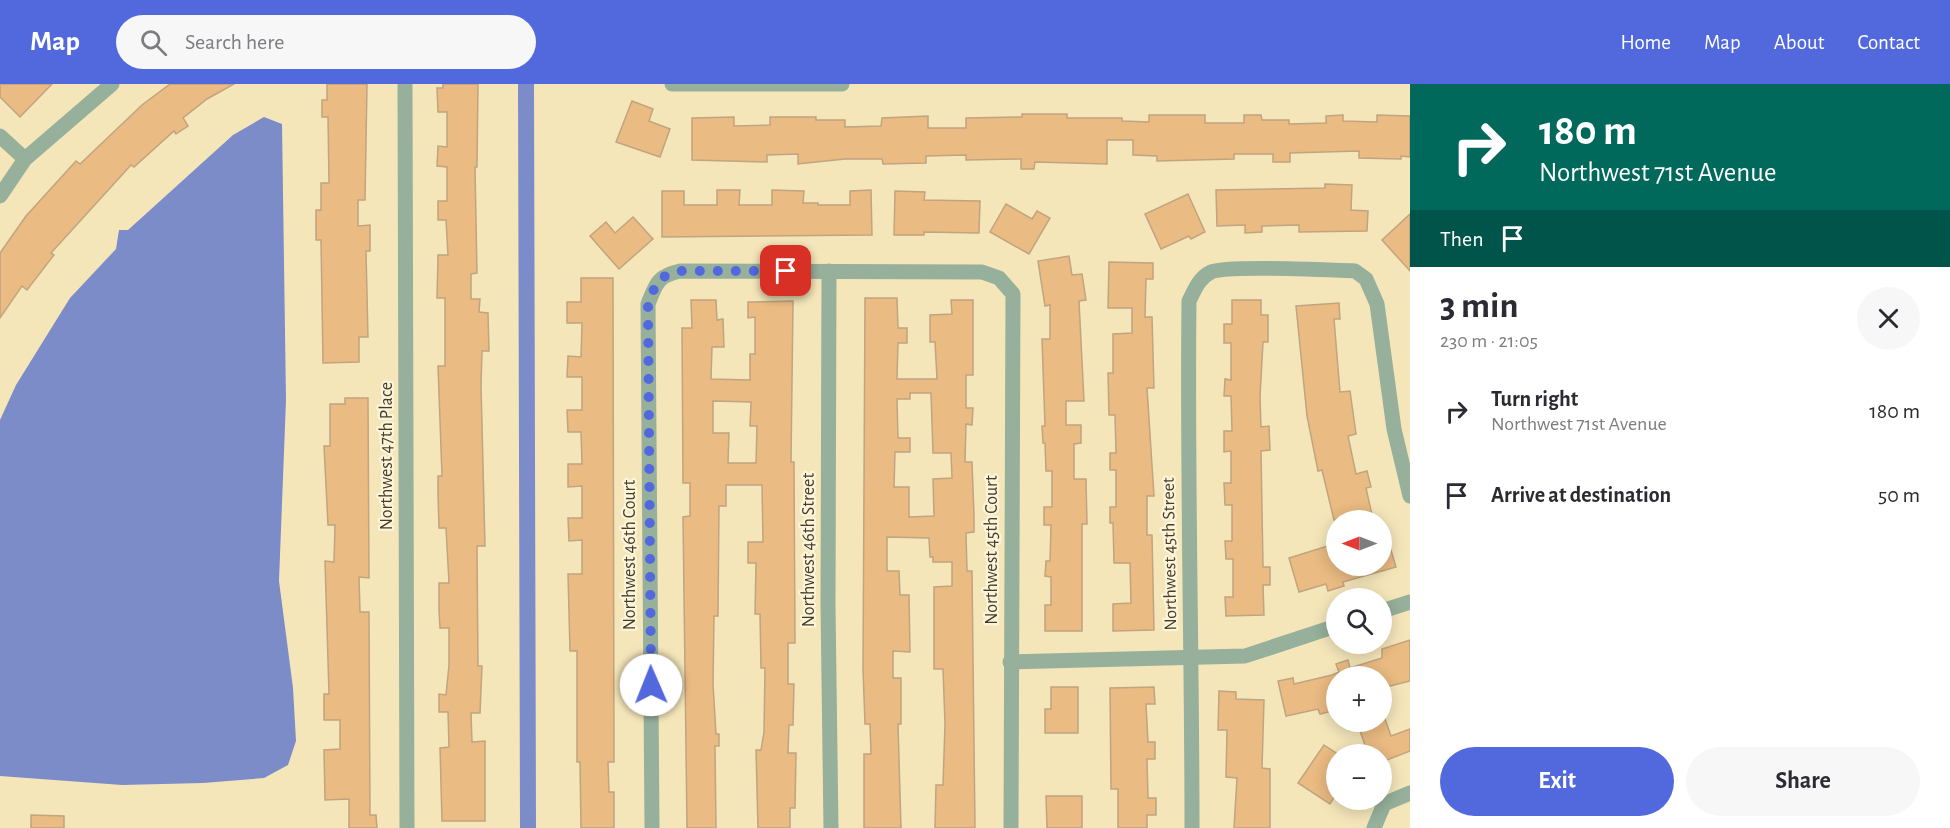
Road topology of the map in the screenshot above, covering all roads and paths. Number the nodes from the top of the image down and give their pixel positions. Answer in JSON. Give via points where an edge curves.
{"nodes":[{"id":1,"x":112,"y":84,"type":"edge"},
{"id":2,"x":405,"y":84,"type":"edge"},
{"id":3,"x":672,"y":84,"type":"edge"},
{"id":4,"x":842,"y":84,"type":"edge"},
{"id":5,"x":0,"y":136,"type":"edge"},
{"id":6,"x":25,"y":159,"type":"junction"},
{"id":7,"x":0,"y":196,"type":"edge"},
{"id":8,"x":829,"y":271,"type":"junction"},
{"id":9,"x":1410,"y":496,"type":"edge"},
{"id":10,"x":1410,"y":602,"type":"edge"},
{"id":11,"x":1392,"y":608,"type":"edge"},
{"id":12,"x":1326,"y":629,"type":"edge"},
{"id":13,"x":1192,"y":659,"type":"junction"},
{"id":14,"x":1010,"y":662,"type":"junction"},
{"id":15,"x":1410,"y":793,"type":"edge"},
{"id":16,"x":1374,"y":826,"type":"edge"},
{"id":17,"x":407,"y":828,"type":"edge"},
{"id":18,"x":652,"y":828,"type":"edge"},
{"id":19,"x":831,"y":828,"type":"edge"},
{"id":20,"x":1011,"y":828,"type":"edge"},
{"id":21,"x":1192,"y":828,"type":"edge"}],
"edges":[{"from":1,"to":6,"type":"street"},
{"from":2,"to":17,"type":"street","name":"Northwest 47th Place"},
{"from":3,"to":4,"type":"street"},
{"from":5,"to":6,"type":"street"},
{"from":6,"to":7,"type":"street"},
{"from":8,"to":14,"type":"street","name":"Northwest 45th Court","via":[[982,272],[999,278],[1013,294]]},
{"from":8,"to":18,"type":"street","name":"Northwest 46th Court","via":[[680,271],[664,274],[648,304]]},
{"from":8,"to":19,"type":"street","name":"Northwest 46th Street"},
{"from":9,"to":13,"type":"street","name":"Northwest 45th Street","via":[[1394,429],[1377,304],[1366,279],[1355,271],[1234,270],[1213,271],[1199,281],[1190,301]]},
{"from":10,"to":11,"type":"street"},
{"from":12,"to":13,"type":"street","via":[[1245,656]]},
{"from":13,"to":14,"type":"street"},
{"from":13,"to":21,"type":"street","name":"Northwest 45th Street"},
{"from":14,"to":20,"type":"street","name":"Northwest 45th Court"},
{"from":15,"to":16,"type":"street","via":[[1384,804]]}]}
